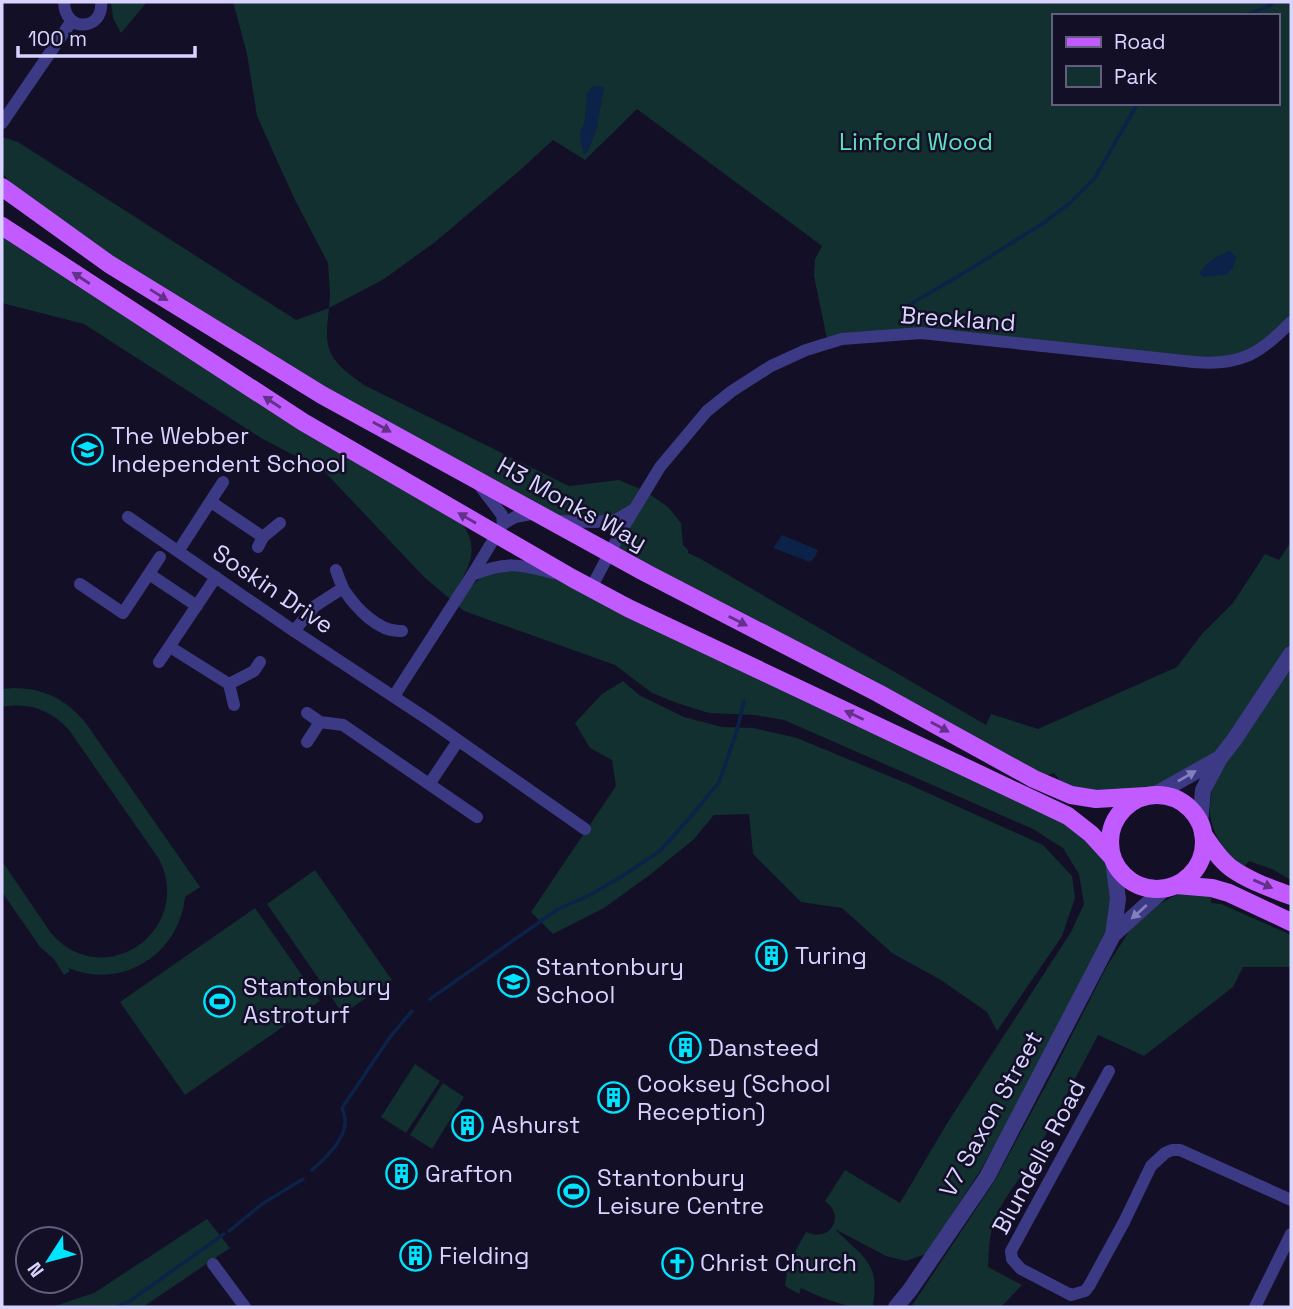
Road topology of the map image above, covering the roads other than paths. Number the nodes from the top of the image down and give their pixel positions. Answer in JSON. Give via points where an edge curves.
{"nodes":[{"id":1,"x":64,"y":2,"type":"edge"},
{"id":2,"x":101,"y":2,"type":"edge"},
{"id":3,"x":71,"y":22,"type":"junction"},
{"id":4,"x":2,"y":122,"type":"edge"},
{"id":5,"x":2,"y":181,"type":"edge"},
{"id":6,"x":2,"y":187,"type":"edge"},
{"id":7,"x":29,"y":205,"type":"junction"},
{"id":8,"x":2,"y":226,"type":"edge"},
{"id":9,"x":1291,"y":321,"type":"edge"},
{"id":10,"x":470,"y":476,"type":"junction"},
{"id":11,"x":223,"y":482,"type":"dead end"},
{"id":12,"x":211,"y":502,"type":"junction"},
{"id":13,"x":634,"y":509,"type":"junction"},
{"id":14,"x":128,"y":517,"type":"dead end"},
{"id":15,"x":544,"y":517,"type":"junction"},
{"id":16,"x":280,"y":523,"type":"dead end"},
{"id":17,"x":500,"y":529,"type":"junction"},
{"id":18,"x":179,"y":550,"type":"junction"},
{"id":19,"x":610,"y":553,"type":"junction"},
{"id":20,"x":160,"y":558,"type":"dead end"},
{"id":21,"x":335,"y":570,"type":"dead end"},
{"id":22,"x":149,"y":574,"type":"junction"},
{"id":23,"x":472,"y":575,"type":"junction"},
{"id":24,"x":216,"y":577,"type":"junction"},
{"id":25,"x":572,"y":578,"type":"junction"},
{"id":26,"x":80,"y":584,"type":"dead end"},
{"id":27,"x":343,"y":588,"type":"junction"},
{"id":28,"x":591,"y":588,"type":"junction"},
{"id":29,"x":197,"y":606,"type":"junction"},
{"id":30,"x":295,"y":631,"type":"junction"},
{"id":31,"x":398,"y":634,"type":"dead end"},
{"id":32,"x":170,"y":647,"type":"junction"},
{"id":33,"x":1291,"y":654,"type":"edge"},
{"id":34,"x":159,"y":662,"type":"dead end"},
{"id":35,"x":260,"y":662,"type":"dead end"},
{"id":36,"x":229,"y":684,"type":"junction"},
{"id":37,"x":394,"y":696,"type":"junction"},
{"id":38,"x":234,"y":705,"type":"dead end"},
{"id":39,"x":307,"y":713,"type":"dead end"},
{"id":40,"x":320,"y":722,"type":"junction"},
{"id":41,"x":458,"y":741,"type":"junction"},
{"id":42,"x":307,"y":742,"type":"dead end"},
{"id":43,"x":1223,"y":753,"type":"junction"},
{"id":44,"x":430,"y":783,"type":"junction"},
{"id":45,"x":1150,"y":796,"type":"junction"},
{"id":46,"x":460,"y":822,"type":"dead end"},
{"id":47,"x":585,"y":829,"type":"dead end"},
{"id":48,"x":1201,"y":829,"type":"junction"},
{"id":49,"x":1112,"y":858,"type":"junction"},
{"id":50,"x":1170,"y":887,"type":"junction"},
{"id":51,"x":1290,"y":895,"type":"edge"},
{"id":52,"x":1291,"y":922,"type":"edge"},
{"id":53,"x":1113,"y":935,"type":"junction"},
{"id":54,"x":1109,"y":1070,"type":"dead end"},
{"id":55,"x":1291,"y":1200,"type":"edge"},
{"id":56,"x":1291,"y":1234,"type":"edge"},
{"id":57,"x":213,"y":1264,"type":"dead end"},
{"id":58,"x":898,"y":1306,"type":"edge"},
{"id":59,"x":245,"y":1307,"type":"edge"},
{"id":60,"x":1255,"y":1307,"type":"edge"}],
"edges":[{"from":1,"to":3,"type":"street"},
{"from":2,"to":3,"type":"street","via":[[95,20]]},
{"from":3,"to":4,"type":"street"},
{"from":5,"to":7,"type":"street"},
{"from":6,"to":7,"type":"main road","name":"H3 Monks Way"},
{"from":7,"to":10,"type":"main road","name":"H3 Monks Way","one_way":true,"via":[[109,264],[322,395]]},
{"from":17,"to":8,"type":"main road","one_way":true,"via":[[303,422]]},
{"from":9,"to":13,"type":"street","name":"Breckland","via":[[1254,353],[1229,362],[921,333],[842,339],[771,366],[707,411],[660,467]]},
{"from":10,"to":15,"type":"main road","name":"H3 Monks Way"},
{"from":10,"to":17,"type":"street","via":[[502,515]]},
{"from":11,"to":12,"type":"street"},
{"from":12,"to":16,"type":"street","via":[[260,542]]},
{"from":12,"to":18,"type":"street"},
{"from":13,"to":15,"type":"street","via":[[616,520],[595,522]]},
{"from":13,"to":19,"type":"street","name":"Breckland"},
{"from":14,"to":18,"type":"street","name":"Soskin Drive"},
{"from":15,"to":17,"type":"street","via":[[515,517]]},
{"from":15,"to":19,"type":"main road","name":"H3 Monks Way"},
{"from":17,"to":23,"type":"street"},
{"from":17,"to":25,"type":"main road"},
{"from":18,"to":24,"type":"street","name":"Soskin Drive"},
{"from":19,"to":28,"type":"street","name":"Breckland"},
{"from":19,"to":45,"type":"main road","name":"H3 Monks Way","one_way":true,"via":[[1034,779],[1071,795],[1096,799]]},
{"from":20,"to":22,"type":"street"},
{"from":21,"to":27,"type":"street"},
{"from":22,"to":26,"type":"street","via":[[123,613]]},
{"from":22,"to":29,"type":"street"},
{"from":23,"to":25,"type":"street","via":[[505,565]]},
{"from":23,"to":37,"type":"street"},
{"from":24,"to":29,"type":"street"},
{"from":24,"to":30,"type":"street","name":"Soskin Drive"},
{"from":25,"to":28,"type":"main road"},
{"from":27,"to":30,"type":"street","via":[[315,606]]},
{"from":27,"to":31,"type":"street","via":[[364,614]]},
{"from":49,"to":28,"type":"main road","one_way":true,"via":[[1068,816]]},
{"from":29,"to":32,"type":"street"},
{"from":30,"to":37,"type":"street","name":"Soskin Drive"},
{"from":32,"to":34,"type":"street"},
{"from":32,"to":36,"type":"street"},
{"from":33,"to":43,"type":"street"},
{"from":35,"to":36,"type":"street","via":[[254,671]]},
{"from":36,"to":38,"type":"street"},
{"from":37,"to":41,"type":"street","name":"Soskin Drive"},
{"from":39,"to":40,"type":"street"},
{"from":40,"to":42,"type":"street"},
{"from":40,"to":44,"type":"street","via":[[342,725]]},
{"from":41,"to":44,"type":"street"},
{"from":41,"to":47,"type":"street","name":"Soskin Drive"},
{"from":45,"to":43,"type":"street","one_way":true},
{"from":43,"to":48,"type":"street","via":[[1203,790]]},
{"from":44,"to":46,"type":"street","via":[[472,813]]},
{"from":45,"to":48,"type":"main road","via":[[1182,803]]},
{"from":45,"to":49,"type":"main road","via":[[1129,804],[1116,818],[1110,837]]},
{"from":48,"to":50,"type":"main road","via":[[1203,849],[1198,864],[1189,877]]},
{"from":48,"to":51,"type":"main road","one_way":true,"via":[[1230,867]]},
{"from":49,"to":50,"type":"main road","via":[[1133,883],[1149,889]]},
{"from":49,"to":53,"type":"street","name":"V7 Saxon Street","via":[[1118,899]]},
{"from":50,"to":52,"type":"main road","via":[[1212,888]]},
{"from":50,"to":53,"type":"street","name":"V7 Saxon Street","one_way":true},
{"from":53,"to":58,"type":"street","name":"V7 Saxon Street","via":[[986,1177]]},
{"from":54,"to":55,"type":"street","name":"Blundells Road","via":[[1011,1251],[1021,1269],[1071,1295],[1085,1291],[1151,1166],[1172,1150]]},
{"from":56,"to":60,"type":"street"},
{"from":57,"to":59,"type":"street"}]}
